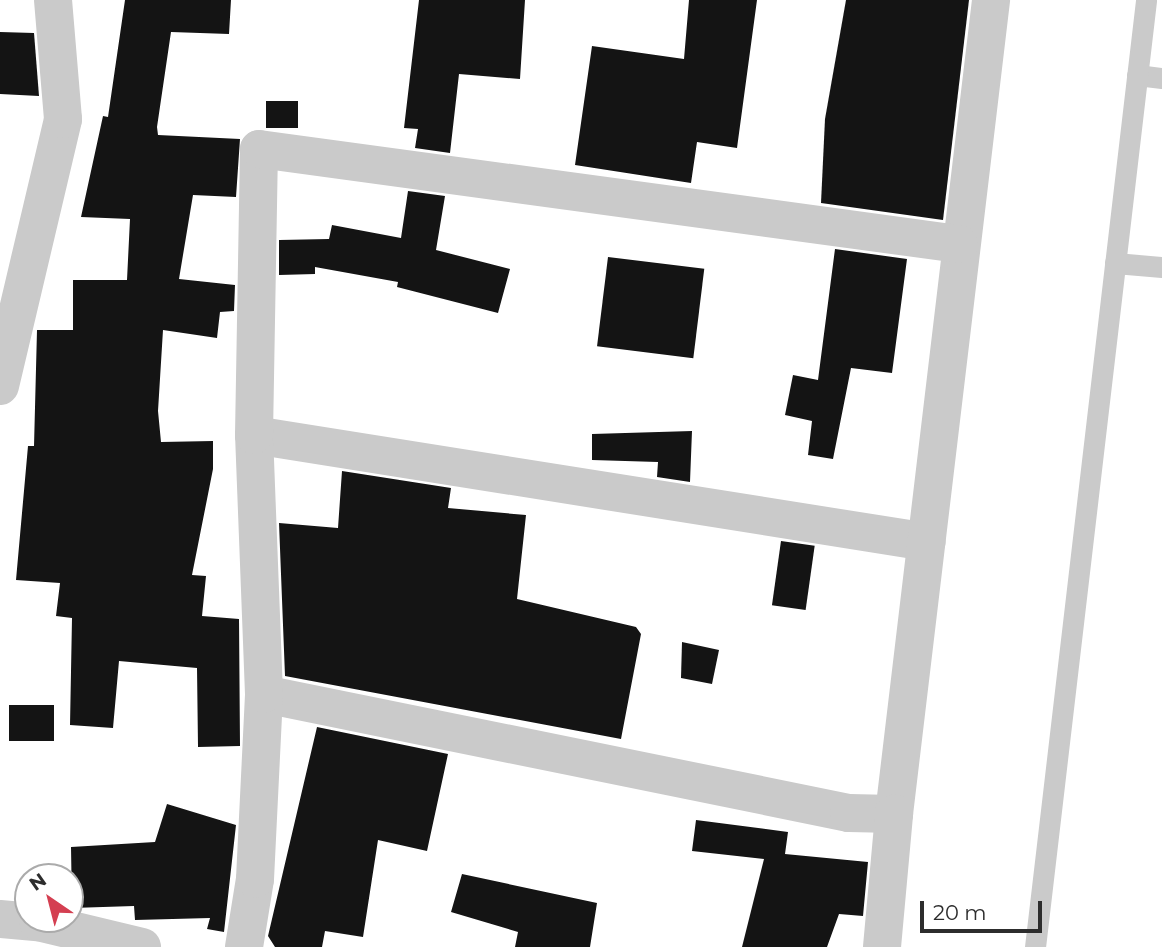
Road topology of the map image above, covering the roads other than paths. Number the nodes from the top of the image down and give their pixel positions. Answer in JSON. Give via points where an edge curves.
{"nodes":[{"id":1,"x":53,"y":0,"type":"edge"},
{"id":2,"x":991,"y":0,"type":"edge"},
{"id":3,"x":1146,"y":0,"type":"edge"},
{"id":4,"x":1137,"y":75,"type":"junction"},
{"id":5,"x":1162,"y":78,"type":"edge"},
{"id":6,"x":959,"y":244,"type":"junction"},
{"id":7,"x":1115,"y":263,"type":"junction"},
{"id":8,"x":1162,"y":267,"type":"edge"},
{"id":9,"x":0,"y":386,"type":"edge"},
{"id":10,"x":254,"y":435,"type":"junction"},
{"id":11,"x":927,"y":542,"type":"junction"},
{"id":12,"x":264,"y":694,"type":"junction"},
{"id":13,"x":894,"y":814,"type":"junction"},
{"id":14,"x":0,"y":919,"type":"edge"},
{"id":15,"x":142,"y":947,"type":"edge"},
{"id":16,"x":244,"y":947,"type":"edge"},
{"id":17,"x":882,"y":947,"type":"edge"},
{"id":18,"x":1035,"y":947,"type":"edge"}],
"edges":[{"from":1,"to":9,"type":"street","via":[[63,119]]},
{"from":2,"to":6,"type":"street"},
{"from":3,"to":4,"type":"lane"},
{"from":4,"to":5,"type":"lane"},
{"from":4,"to":7,"type":"lane"},
{"from":6,"to":10,"type":"street","via":[[259,149]]},
{"from":6,"to":11,"type":"street"},
{"from":7,"to":8,"type":"lane"},
{"from":7,"to":18,"type":"lane"},
{"from":10,"to":11,"type":"street"},
{"from":10,"to":12,"type":"street"},
{"from":11,"to":13,"type":"street"},
{"from":12,"to":13,"type":"street","via":[[849,813]]},
{"from":12,"to":16,"type":"street","via":[[255,879]]},
{"from":13,"to":17,"type":"street"},
{"from":14,"to":15,"type":"street","via":[[38,922]]}]}
